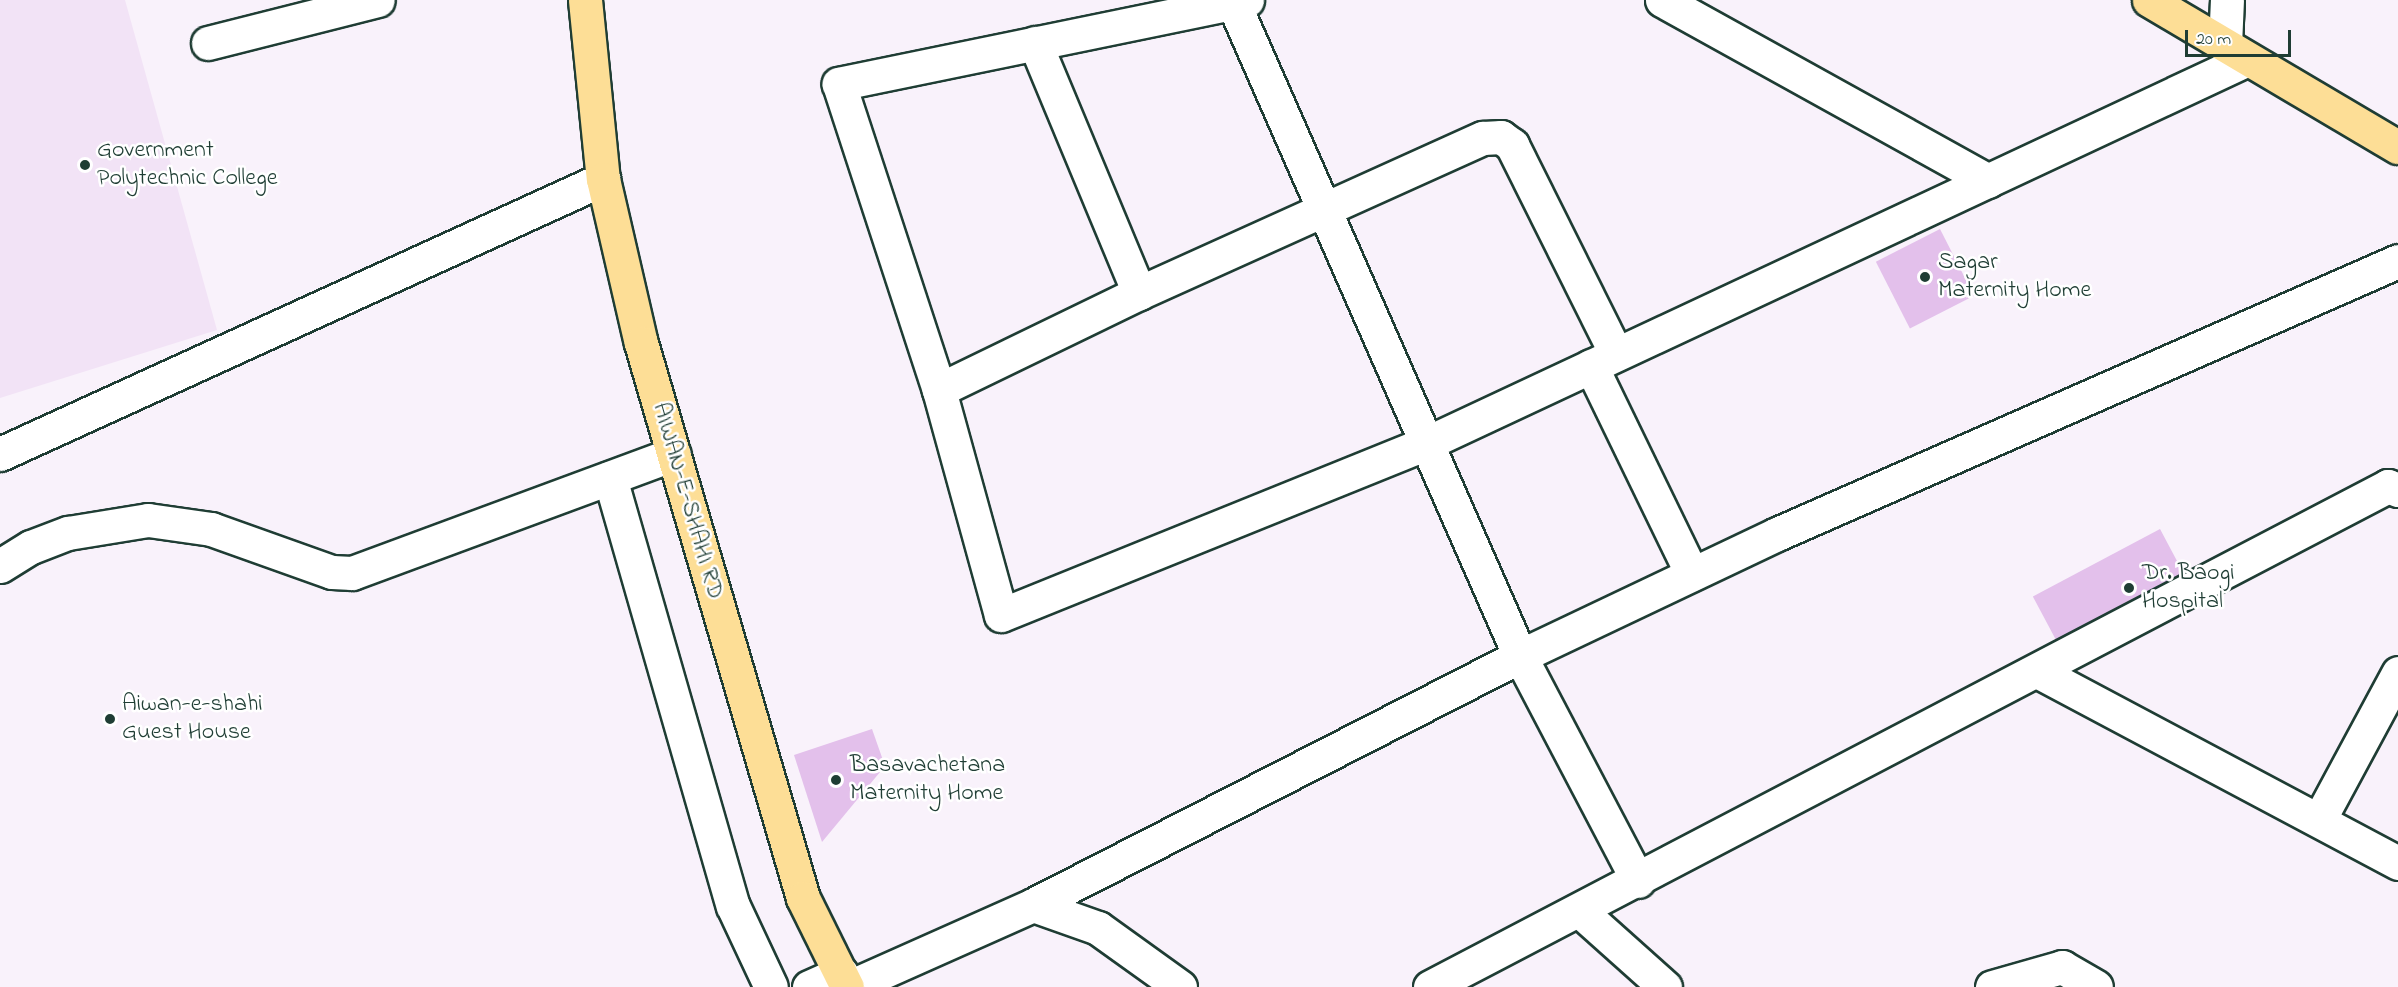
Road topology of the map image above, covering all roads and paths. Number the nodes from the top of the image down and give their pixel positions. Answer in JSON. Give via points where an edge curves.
{"nodes":[{"id":1,"x":378,"y":0,"type":"edge"},
{"id":2,"x":585,"y":0,"type":"edge"},
{"id":3,"x":1662,"y":0,"type":"edge"},
{"id":4,"x":2149,"y":0,"type":"edge"},
{"id":5,"x":2227,"y":0,"type":"edge"},
{"id":6,"x":1238,"y":1,"type":"edge"},
{"id":7,"x":208,"y":43,"type":"dead end"},
{"id":8,"x":1035,"y":44,"type":"junction"},
{"id":9,"x":2236,"y":52,"type":"junction"},
{"id":10,"x":2398,"y":147,"type":"edge"},
{"id":11,"x":603,"y":179,"type":"junction"},
{"id":12,"x":1988,"y":181,"type":"junction"},
{"id":13,"x":1325,"y":212,"type":"junction"},
{"id":14,"x":2398,"y":261,"type":"edge"},
{"id":15,"x":1139,"y":293,"type":"junction"},
{"id":16,"x":1603,"y":360,"type":"junction"},
{"id":17,"x":939,"y":390,"type":"junction"},
{"id":18,"x":1427,"y":443,"type":"junction"},
{"id":19,"x":0,"y":454,"type":"edge"},
{"id":20,"x":674,"y":454,"type":"junction"},
{"id":21,"x":610,"y":478,"type":"junction"},
{"id":22,"x":2398,"y":490,"type":"edge"},
{"id":23,"x":0,"y":566,"type":"edge"},
{"id":24,"x":1692,"y":574,"type":"junction"},
{"id":25,"x":1520,"y":656,"type":"junction"},
{"id":26,"x":2037,"y":670,"type":"junction"},
{"id":27,"x":2398,"y":674,"type":"edge"},
{"id":28,"x":2319,"y":820,"type":"junction"},
{"id":29,"x":2398,"y":862,"type":"edge"},
{"id":30,"x":1638,"y":881,"type":"junction"},
{"id":31,"x":1033,"y":905,"type":"junction"},
{"id":32,"x":1580,"y":911,"type":"junction"},
{"id":33,"x":846,"y":982,"type":"edge"},
{"id":34,"x":771,"y":987,"type":"edge"},
{"id":35,"x":809,"y":987,"type":"edge"},
{"id":36,"x":1180,"y":987,"type":"edge"},
{"id":37,"x":1430,"y":987,"type":"edge"},
{"id":38,"x":1665,"y":987,"type":"edge"},
{"id":39,"x":1992,"y":987,"type":"edge"},
{"id":40,"x":2096,"y":987,"type":"edge"}],
"edges":[{"from":1,"to":7,"type":"street"},
{"from":2,"to":11,"type":"main road","name":"AIWAN-E-SHAHI RD"},
{"from":3,"to":12,"type":"street"},
{"from":4,"to":9,"type":"main road"},
{"from":5,"to":9,"type":"street"},
{"from":6,"to":8,"type":"street"},
{"from":6,"to":13,"type":"street"},
{"from":8,"to":15,"type":"street"},
{"from":8,"to":17,"type":"street","via":[[839,84]]},
{"from":9,"to":10,"type":"main road"},
{"from":9,"to":12,"type":"street"},
{"from":11,"to":19,"type":"street"},
{"from":11,"to":20,"type":"main road","name":"AIWAN-E-SHAHI RD","via":[[641,343]]},
{"from":12,"to":16,"type":"street"},
{"from":13,"to":15,"type":"street"},
{"from":13,"to":16,"type":"street","via":[[1483,138],[1501,137],[1512,145]]},
{"from":13,"to":18,"type":"street"},
{"from":14,"to":24,"type":"street"},
{"from":15,"to":17,"type":"street"},
{"from":16,"to":18,"type":"street"},
{"from":16,"to":24,"type":"street"},
{"from":17,"to":18,"type":"street","via":[[1001,615]]},
{"from":18,"to":25,"type":"street"},
{"from":20,"to":21,"type":"street"},
{"from":20,"to":33,"type":"main road","name":"AIWAN-E-SHAHI RD","via":[[803,898]]},
{"from":21,"to":23,"type":"street","via":[[352,573],[332,572],[210,529],[148,520],[68,533],[30,547]]},
{"from":21,"to":34,"type":"street","via":[[733,906]]},
{"from":22,"to":26,"type":"street","via":[[2388,486]]},
{"from":24,"to":25,"type":"street"},
{"from":25,"to":30,"type":"street"},
{"from":25,"to":31,"type":"street"},
{"from":26,"to":28,"type":"street"},
{"from":26,"to":30,"type":"street"},
{"from":27,"to":28,"type":"street"},
{"from":28,"to":29,"type":"street"},
{"from":30,"to":32,"type":"street"},
{"from":31,"to":33,"type":"street"},
{"from":31,"to":36,"type":"street","via":[[1098,928]]},
{"from":32,"to":37,"type":"street"},
{"from":32,"to":38,"type":"street"},
{"from":33,"to":35,"type":"street"},
{"from":39,"to":40,"type":"street","via":[[2061,967]]}]}
